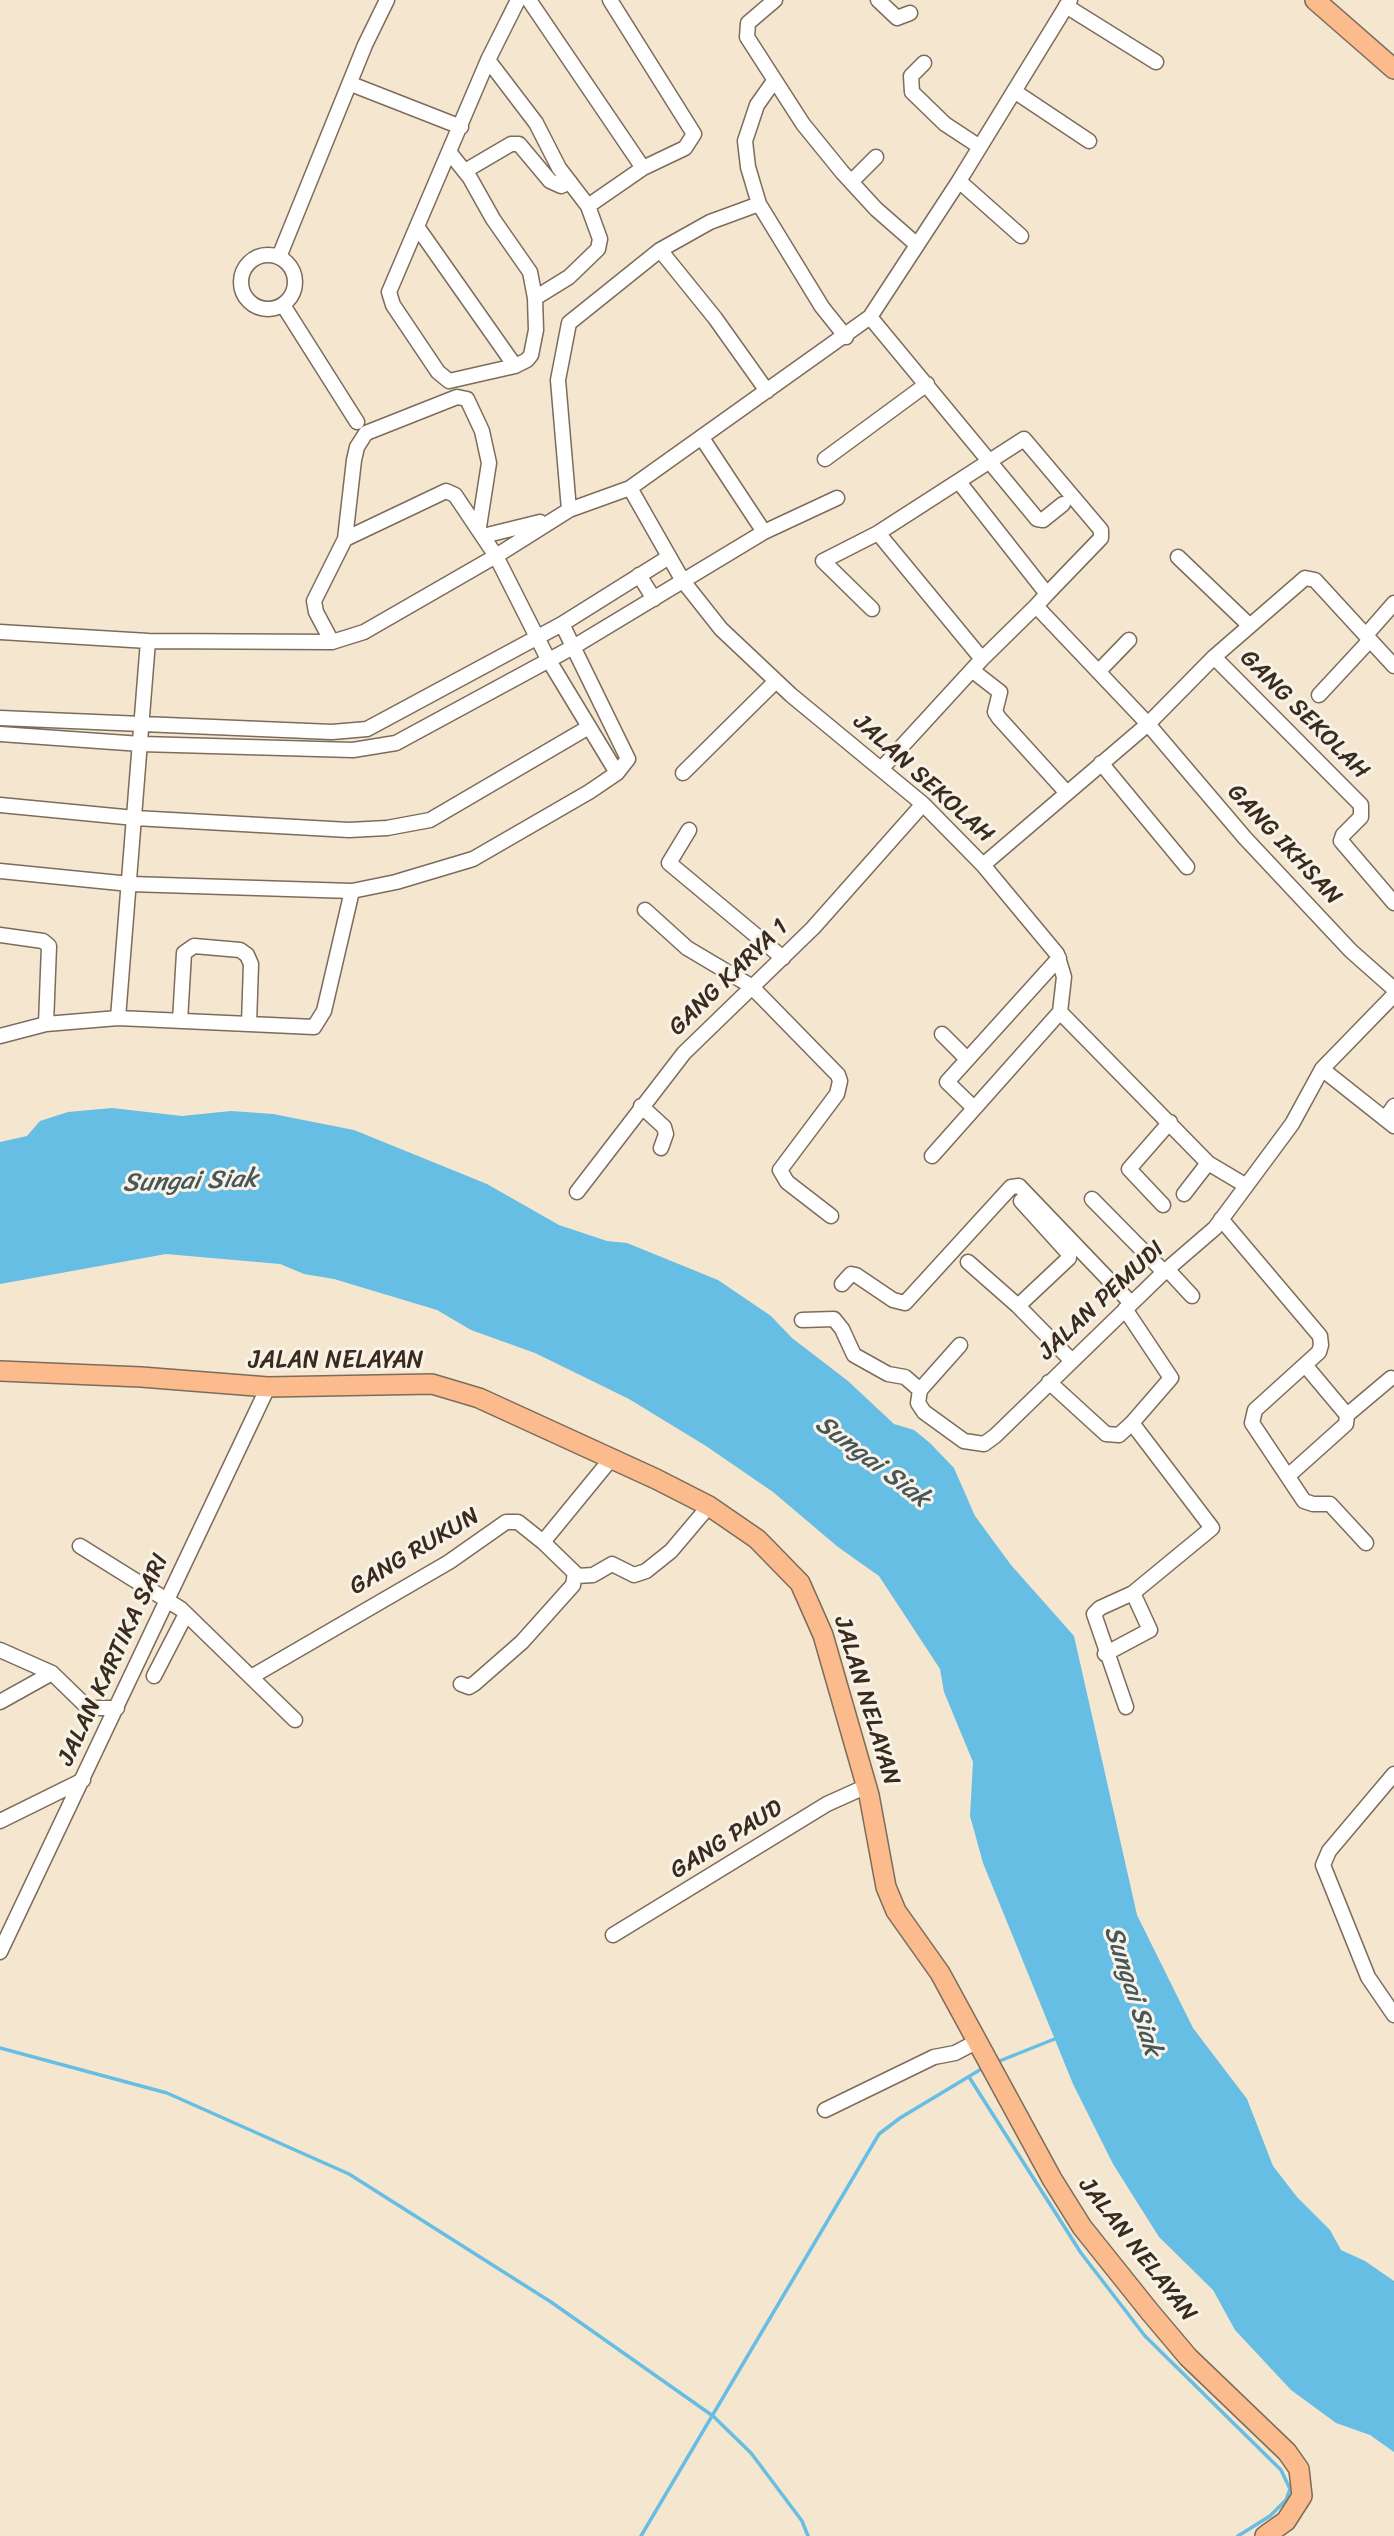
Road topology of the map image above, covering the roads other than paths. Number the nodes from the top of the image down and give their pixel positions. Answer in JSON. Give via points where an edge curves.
{"nodes":[{"id":1,"x":387,"y":0,"type":"edge"},
{"id":2,"x":518,"y":0,"type":"edge"},
{"id":3,"x":529,"y":0,"type":"edge"},
{"id":4,"x":610,"y":0,"type":"edge"},
{"id":5,"x":775,"y":0,"type":"edge"},
{"id":6,"x":878,"y":0,"type":"edge"},
{"id":7,"x":1315,"y":0,"type":"edge"},
{"id":8,"x":1068,"y":3,"type":"edge"},
{"id":9,"x":910,"y":13,"type":"dead end"},
{"id":10,"x":488,"y":60,"type":"junction"},
{"id":11,"x":1156,"y":62,"type":"dead end"},
{"id":12,"x":924,"y":63,"type":"dead end"},
{"id":13,"x":1393,"y":63,"type":"edge"},
{"id":14,"x":774,"y":81,"type":"junction"},
{"id":15,"x":351,"y":84,"type":"junction"},
{"id":16,"x":1014,"y":91,"type":"junction"},
{"id":17,"x":461,"y":127,"type":"junction"},
{"id":18,"x":1089,"y":141,"type":"dead end"},
{"id":19,"x":980,"y":147,"type":"junction"},
{"id":20,"x":450,"y":153,"type":"junction"},
{"id":21,"x":876,"y":157,"type":"dead end"},
{"id":22,"x":643,"y":168,"type":"junction"},
{"id":23,"x":465,"y":172,"type":"junction"},
{"id":24,"x":959,"y":181,"type":"junction"},
{"id":25,"x":570,"y":182,"type":"junction"},
{"id":26,"x":851,"y":182,"type":"junction"},
{"id":27,"x":759,"y":204,"type":"junction"},
{"id":28,"x":588,"y":206,"type":"junction"},
{"id":29,"x":418,"y":228,"type":"junction"},
{"id":30,"x":1021,"y":236,"type":"dead end"},
{"id":31,"x":916,"y":244,"type":"junction"},
{"id":32,"x":660,"y":250,"type":"junction"},
{"id":33,"x":279,"y":257,"type":"junction"},
{"id":34,"x":535,"y":298,"type":"junction"},
{"id":35,"x":283,"y":305,"type":"junction"},
{"id":36,"x":870,"y":317,"type":"junction"},
{"id":37,"x":846,"y":337,"type":"junction"},
{"id":38,"x":515,"y":366,"type":"junction"},
{"id":39,"x":927,"y":384,"type":"junction"},
{"id":40,"x":767,"y":391,"type":"junction"},
{"id":41,"x":357,"y":422,"type":"dead end"},
{"id":42,"x":702,"y":438,"type":"junction"},
{"id":43,"x":825,"y":459,"type":"dead end"},
{"id":44,"x":989,"y":460,"type":"junction"},
{"id":45,"x":959,"y":482,"type":"junction"},
{"id":46,"x":631,"y":488,"type":"junction"},
{"id":47,"x":837,"y":498,"type":"dead end"},
{"id":48,"x":1063,"y":504,"type":"dead end"},
{"id":49,"x":569,"y":510,"type":"junction"},
{"id":50,"x":551,"y":519,"type":"junction"},
{"id":51,"x":481,"y":532,"type":"junction"},
{"id":52,"x":764,"y":532,"type":"junction"},
{"id":53,"x":878,"y":533,"type":"junction"},
{"id":54,"x":345,"y":539,"type":"junction"},
{"id":55,"x":496,"y":556,"type":"junction"},
{"id":56,"x":669,"y":557,"type":"junction"},
{"id":57,"x":1178,"y":557,"type":"dead end"},
{"id":58,"x":639,"y":575,"type":"junction"},
{"id":59,"x":683,"y":581,"type":"junction"},
{"id":60,"x":1047,"y":594,"type":"junction"},
{"id":61,"x":654,"y":599,"type":"junction"},
{"id":62,"x":1394,"y":603,"type":"edge"},
{"id":63,"x":1036,"y":606,"type":"junction"},
{"id":64,"x":872,"y":608,"type":"dead end"},
{"id":65,"x":562,"y":624,"type":"junction"},
{"id":66,"x":1249,"y":625,"type":"junction"},
{"id":67,"x":0,"y":632,"type":"edge"},
{"id":68,"x":536,"y":637,"type":"junction"},
{"id":69,"x":1368,"y":637,"type":"junction"},
{"id":70,"x":1129,"y":640,"type":"dead end"},
{"id":71,"x":148,"y":642,"type":"junction"},
{"id":72,"x":332,"y":642,"type":"junction"},
{"id":73,"x":575,"y":646,"type":"junction"},
{"id":74,"x":1214,"y":657,"type":"junction"},
{"id":75,"x":548,"y":659,"type":"junction"},
{"id":76,"x":982,"y":659,"type":"junction"},
{"id":77,"x":1394,"y":666,"type":"edge"},
{"id":78,"x":973,"y":671,"type":"junction"},
{"id":79,"x":1099,"y":671,"type":"junction"},
{"id":80,"x":776,"y":681,"type":"junction"},
{"id":81,"x":1319,"y":695,"type":"dead end"},
{"id":82,"x":0,"y":718,"type":"edge"},
{"id":83,"x":1148,"y":724,"type":"junction"},
{"id":84,"x":142,"y":725,"type":"junction"},
{"id":85,"x":589,"y":727,"type":"junction"},
{"id":86,"x":367,"y":729,"type":"junction"},
{"id":87,"x":0,"y":734,"type":"edge"},
{"id":88,"x":141,"y":744,"type":"junction"},
{"id":89,"x":374,"y":749,"type":"junction"},
{"id":90,"x":1101,"y":763,"type":"junction"},
{"id":91,"x":883,"y":768,"type":"junction"},
{"id":92,"x":617,"y":773,"type":"junction"},
{"id":93,"x":683,"y":773,"type":"dead end"},
{"id":94,"x":1067,"y":793,"type":"junction"},
{"id":95,"x":923,"y":804,"type":"junction"},
{"id":96,"x":0,"y":805,"type":"edge"},
{"id":97,"x":135,"y":818,"type":"junction"},
{"id":98,"x":689,"y":830,"type":"dead end"},
{"id":99,"x":983,"y":865,"type":"junction"},
{"id":100,"x":1187,"y":867,"type":"dead end"},
{"id":101,"x":0,"y":871,"type":"edge"},
{"id":102,"x":130,"y":884,"type":"junction"},
{"id":103,"x":352,"y":891,"type":"junction"},
{"id":104,"x":1394,"y":903,"type":"edge"},
{"id":105,"x":645,"y":910,"type":"dead end"},
{"id":106,"x":0,"y":934,"type":"edge"},
{"id":107,"x":783,"y":958,"type":"junction"},
{"id":108,"x":1059,"y":958,"type":"junction"},
{"id":109,"x":751,"y":986,"type":"junction"},
{"id":110,"x":1394,"y":989,"type":"edge"},
{"id":111,"x":1394,"y":995,"type":"edge"},
{"id":112,"x":1060,"y":1012,"type":"junction"},
{"id":113,"x":118,"y":1018,"type":"junction"},
{"id":114,"x":180,"y":1021,"type":"junction"},
{"id":115,"x":46,"y":1024,"type":"junction"},
{"id":116,"x":249,"y":1024,"type":"junction"},
{"id":117,"x":942,"y":1034,"type":"dead end"},
{"id":118,"x":0,"y":1036,"type":"edge"},
{"id":119,"x":967,"y":1059,"type":"junction"},
{"id":120,"x":1322,"y":1069,"type":"junction"},
{"id":121,"x":641,"y":1106,"type":"junction"},
{"id":122,"x":1394,"y":1107,"type":"edge"},
{"id":123,"x":974,"y":1108,"type":"junction"},
{"id":124,"x":1170,"y":1122,"type":"junction"},
{"id":125,"x":1390,"y":1123,"type":"edge"},
{"id":126,"x":661,"y":1148,"type":"dead end"},
{"id":127,"x":932,"y":1156,"type":"dead end"},
{"id":128,"x":1208,"y":1163,"type":"junction"},
{"id":129,"x":1245,"y":1185,"type":"junction"},
{"id":130,"x":577,"y":1192,"type":"dead end"},
{"id":131,"x":1184,"y":1194,"type":"dead end"},
{"id":132,"x":1092,"y":1199,"type":"dead end"},
{"id":133,"x":1021,"y":1201,"type":"dead end"},
{"id":134,"x":1163,"y":1205,"type":"dead end"},
{"id":135,"x":831,"y":1216,"type":"dead end"},
{"id":136,"x":1222,"y":1219,"type":"junction"},
{"id":137,"x":968,"y":1262,"type":"dead end"},
{"id":138,"x":1165,"y":1270,"type":"junction"},
{"id":139,"x":842,"y":1284,"type":"dead end"},
{"id":140,"x":1192,"y":1296,"type":"dead end"},
{"id":141,"x":1018,"y":1306,"type":"junction"},
{"id":142,"x":1128,"y":1306,"type":"junction"},
{"id":143,"x":802,"y":1320,"type":"dead end"},
{"id":144,"x":960,"y":1345,"type":"dead end"},
{"id":145,"x":1071,"y":1360,"type":"junction"},
{"id":146,"x":1305,"y":1365,"type":"junction"},
{"id":147,"x":0,"y":1371,"type":"edge"},
{"id":148,"x":1391,"y":1378,"type":"dead end"},
{"id":149,"x":1049,"y":1382,"type":"junction"},
{"id":150,"x":268,"y":1388,"type":"junction"},
{"id":151,"x":919,"y":1390,"type":"junction"},
{"id":152,"x":1347,"y":1415,"type":"junction"},
{"id":153,"x":1132,"y":1423,"type":"junction"},
{"id":154,"x":611,"y":1459,"type":"junction"},
{"id":155,"x":1288,"y":1476,"type":"junction"},
{"id":156,"x":709,"y":1506,"type":"junction"},
{"id":157,"x":543,"y":1542,"type":"junction"},
{"id":158,"x":1366,"y":1543,"type":"dead end"},
{"id":159,"x":80,"y":1546,"type":"dead end"},
{"id":160,"x":576,"y":1576,"type":"junction"},
{"id":161,"x":1133,"y":1593,"type":"junction"},
{"id":162,"x":176,"y":1607,"type":"junction"},
{"id":163,"x":0,"y":1650,"type":"edge"},
{"id":164,"x":1105,"y":1654,"type":"junction"},
{"id":165,"x":52,"y":1673,"type":"junction"},
{"id":166,"x":154,"y":1676,"type":"dead end"},
{"id":167,"x":251,"y":1677,"type":"junction"},
{"id":168,"x":461,"y":1684,"type":"dead end"},
{"id":169,"x":0,"y":1702,"type":"edge"},
{"id":170,"x":1126,"y":1707,"type":"dead end"},
{"id":171,"x":117,"y":1708,"type":"junction"},
{"id":172,"x":295,"y":1720,"type":"dead end"},
{"id":173,"x":1394,"y":1774,"type":"edge"},
{"id":174,"x":83,"y":1780,"type":"junction"},
{"id":175,"x":867,"y":1786,"type":"junction"},
{"id":176,"x":0,"y":1822,"type":"edge"},
{"id":177,"x":612,"y":1935,"type":"dead end"},
{"id":178,"x":0,"y":1952,"type":"edge"},
{"id":179,"x":1394,"y":2015,"type":"edge"},
{"id":180,"x":981,"y":2047,"type":"junction"},
{"id":181,"x":825,"y":2110,"type":"dead end"},
{"id":182,"x":1265,"y":2536,"type":"edge"}],
"edges":[{"from":1,"to":15,"type":"street"},
{"from":2,"to":10,"type":"street"},
{"from":3,"to":22,"type":"street"},
{"from":4,"to":22,"type":"street","via":[[694,134],[685,148]]},
{"from":5,"to":14,"type":"street","via":[[748,23],[747,37]]},
{"from":6,"to":9,"type":"street","via":[[897,18]]},
{"from":7,"to":13,"type":"main road"},
{"from":8,"to":11,"type":"street"},
{"from":8,"to":16,"type":"street"},
{"from":10,"to":17,"type":"street"},
{"from":10,"to":25,"type":"street","via":[[536,122]]},
{"from":12,"to":19,"type":"street","via":[[911,76],[912,92]]},
{"from":14,"to":26,"type":"street"},
{"from":14,"to":27,"type":"street","via":[[757,105],[745,141]]},
{"from":15,"to":17,"type":"street"},
{"from":15,"to":33,"type":"street"},
{"from":16,"to":18,"type":"street"},
{"from":16,"to":19,"type":"street"},
{"from":17,"to":20,"type":"street"},
{"from":19,"to":24,"type":"street"},
{"from":20,"to":23,"type":"street"},
{"from":20,"to":29,"type":"street"},
{"from":21,"to":26,"type":"street"},
{"from":22,"to":28,"type":"street"},
{"from":23,"to":25,"type":"street","via":[[511,144],[519,144],[550,181],[561,186]]},
{"from":23,"to":34,"type":"street","via":[[530,272]]},
{"from":24,"to":30,"type":"street"},
{"from":24,"to":31,"type":"street"},
{"from":25,"to":28,"type":"street"},
{"from":26,"to":31,"type":"street"},
{"from":27,"to":32,"type":"street","via":[[710,222]]},
{"from":27,"to":37,"type":"street","via":[[822,307]]},
{"from":28,"to":34,"type":"street","via":[[600,239],[598,249],[569,276]]},
{"from":29,"to":38,"type":"street"},
{"from":29,"to":38,"type":"street","via":[[388,292],[438,372],[449,381]]},
{"from":31,"to":36,"type":"street"},
{"from":32,"to":40,"type":"street"},
{"from":32,"to":49,"type":"street","via":[[575,317],[566,331],[558,380]]},
{"from":33,"to":35,"type":"street","via":[[293,271],[296,283]]},
{"from":33,"to":35,"type":"street","via":[[254,259],[242,274],[242,287],[257,307],[271,310]]},
{"from":34,"to":38,"type":"street","via":[[537,330],[531,355]]},
{"from":35,"to":41,"type":"street"},
{"from":36,"to":37,"type":"street"},
{"from":36,"to":39,"type":"street"},
{"from":37,"to":40,"type":"street"},
{"from":39,"to":43,"type":"street"},
{"from":39,"to":44,"type":"street"},
{"from":40,"to":42,"type":"street"},
{"from":42,"to":46,"type":"street"},
{"from":42,"to":52,"type":"street"},
{"from":44,"to":45,"type":"street"},
{"from":44,"to":48,"type":"street","via":[[1039,520]]},
{"from":44,"to":60,"type":"street","via":[[1027,440],[1101,530],[1101,538]]},
{"from":45,"to":53,"type":"street"},
{"from":45,"to":60,"type":"street"},
{"from":46,"to":49,"type":"street"},
{"from":46,"to":56,"type":"street","name":"JALAN SEKOLAH"},
{"from":47,"to":52,"type":"street"},
{"from":49,"to":50,"type":"street"},
{"from":50,"to":51,"type":"street"},
{"from":50,"to":55,"type":"street"},
{"from":51,"to":54,"type":"street","via":[[456,495],[446,491]]},
{"from":51,"to":54,"type":"street","via":[[489,464],[482,431],[462,396],[366,433],[354,460]]},
{"from":51,"to":55,"type":"street"},
{"from":52,"to":59,"type":"street"},
{"from":53,"to":64,"type":"street","via":[[824,561]]},
{"from":53,"to":76,"type":"street"},
{"from":54,"to":72,"type":"street","via":[[314,601]]},
{"from":55,"to":68,"type":"street"},
{"from":55,"to":72,"type":"street","via":[[364,632]]},
{"from":56,"to":58,"type":"street"},
{"from":56,"to":59,"type":"street","name":"JALAN SEKOLAH"},
{"from":57,"to":66,"type":"street"},
{"from":58,"to":61,"type":"street"},
{"from":58,"to":65,"type":"street"},
{"from":59,"to":61,"type":"street"},
{"from":59,"to":80,"type":"street","name":"JALAN SEKOLAH","via":[[721,629]]},
{"from":60,"to":63,"type":"street"},
{"from":61,"to":73,"type":"street"},
{"from":62,"to":69,"type":"street"},
{"from":63,"to":76,"type":"street"},
{"from":63,"to":79,"type":"street","name":"GANG IKHSAN"},
{"from":65,"to":68,"type":"street"},
{"from":65,"to":73,"type":"street"},
{"from":66,"to":69,"type":"street","name":"JALAN SEKOLAH","via":[[1300,581],[1310,578]]},
{"from":66,"to":74,"type":"street","name":"JALAN SEKOLAH"},
{"from":67,"to":71,"type":"street"},
{"from":68,"to":75,"type":"street"},
{"from":68,"to":86,"type":"street"},
{"from":69,"to":77,"type":"street"},
{"from":69,"to":81,"type":"street"},
{"from":70,"to":79,"type":"street"},
{"from":71,"to":72,"type":"street"},
{"from":71,"to":84,"type":"street"},
{"from":73,"to":75,"type":"street"},
{"from":73,"to":92,"type":"street","via":[[627,753],[626,764]]},
{"from":74,"to":83,"type":"street","name":"JALAN SEKOLAH"},
{"from":74,"to":104,"type":"street","name":"GANG SEKOLAH","via":[[1361,805],[1361,817],[1341,841]]},
{"from":75,"to":85,"type":"street"},
{"from":75,"to":89,"type":"street","via":[[396,743]]},
{"from":76,"to":78,"type":"street"},
{"from":78,"to":91,"type":"street"},
{"from":78,"to":94,"type":"street","via":[[1000,692],[995,712]]},
{"from":79,"to":83,"type":"street","name":"GANG IKHSAN"},
{"from":80,"to":91,"type":"street","name":"JALAN SEKOLAH"},
{"from":80,"to":93,"type":"street"},
{"from":82,"to":84,"type":"street"},
{"from":83,"to":90,"type":"street","name":"JALAN SEKOLAH"},
{"from":83,"to":110,"type":"street","name":"GANG IKHSAN","via":[[1245,838],[1351,951]]},
{"from":84,"to":86,"type":"street","via":[[332,732]]},
{"from":84,"to":88,"type":"street"},
{"from":85,"to":92,"type":"street"},
{"from":85,"to":97,"type":"street","via":[[430,820],[349,830]]},
{"from":86,"to":89,"type":"street"},
{"from":87,"to":88,"type":"street"},
{"from":88,"to":89,"type":"street"},
{"from":88,"to":97,"type":"street"},
{"from":90,"to":94,"type":"street","name":"JALAN SEKOLAH"},
{"from":90,"to":100,"type":"street"},
{"from":91,"to":95,"type":"street","name":"JALAN SEKOLAH"},
{"from":92,"to":103,"type":"street","via":[[473,859],[396,883]]},
{"from":94,"to":99,"type":"street","name":"JALAN SEKOLAH"},
{"from":95,"to":99,"type":"street","name":"JALAN SEKOLAH"},
{"from":95,"to":107,"type":"street","name":"GANG KARYA 1"},
{"from":96,"to":97,"type":"street"},
{"from":97,"to":102,"type":"street"},
{"from":98,"to":107,"type":"street","via":[[669,863]]},
{"from":99,"to":108,"type":"street"},
{"from":101,"to":102,"type":"street"},
{"from":102,"to":103,"type":"street"},
{"from":102,"to":113,"type":"street"},
{"from":103,"to":116,"type":"street","via":[[317,1026]]},
{"from":105,"to":109,"type":"street","via":[[687,948]]},
{"from":106,"to":115,"type":"street","via":[[49,946]]},
{"from":107,"to":109,"type":"street","name":"GANG KARYA 1"},
{"from":108,"to":112,"type":"street","via":[[1064,977]]},
{"from":108,"to":119,"type":"street"},
{"from":109,"to":121,"type":"street","name":"GANG KARYA 1","via":[[684,1053]]},
{"from":109,"to":135,"type":"street","via":[[840,1081],[837,1094],[780,1170],[787,1182]]},
{"from":111,"to":120,"type":"street","name":"JALAN PEMUDI"},
{"from":112,"to":123,"type":"street"},
{"from":112,"to":124,"type":"street"},
{"from":113,"to":114,"type":"street"},
{"from":113,"to":115,"type":"street"},
{"from":114,"to":116,"type":"street"},
{"from":114,"to":116,"type":"street","via":[[184,953],[194,946],[240,950],[247,955],[251,964]]},
{"from":115,"to":118,"type":"street"},
{"from":117,"to":119,"type":"street"},
{"from":119,"to":123,"type":"street","via":[[947,1082]]},
{"from":120,"to":125,"type":"street"},
{"from":120,"to":129,"type":"street","name":"JALAN PEMUDI","via":[[1292,1124]]},
{"from":121,"to":126,"type":"street","via":[[664,1127]]},
{"from":121,"to":130,"type":"street","name":"GANG KARYA 1"},
{"from":122,"to":125,"type":"street"},
{"from":123,"to":127,"type":"street"},
{"from":124,"to":128,"type":"street"},
{"from":124,"to":134,"type":"street","via":[[1129,1169]]},
{"from":128,"to":129,"type":"street"},
{"from":128,"to":131,"type":"street"},
{"from":129,"to":136,"type":"street","name":"JALAN PEMUDI"},
{"from":132,"to":138,"type":"street"},
{"from":133,"to":141,"type":"street","via":[[1069,1258]]},
{"from":136,"to":138,"type":"street","name":"JALAN PEMUDI"},
{"from":136,"to":146,"type":"street","via":[[1320,1336],[1319,1352]]},
{"from":137,"to":141,"type":"street"},
{"from":138,"to":140,"type":"street"},
{"from":138,"to":142,"type":"street","name":"JALAN PEMUDI"},
{"from":139,"to":142,"type":"street","via":[[851,1274],[856,1275],[905,1303],[1011,1187],[1019,1186]]},
{"from":141,"to":145,"type":"street"},
{"from":142,"to":145,"type":"street","name":"JALAN PEMUDI"},
{"from":142,"to":153,"type":"street","via":[[1171,1378]]},
{"from":143,"to":151,"type":"street","via":[[834,1320],[855,1355],[888,1374],[905,1377]]},
{"from":144,"to":151,"type":"street"},
{"from":145,"to":149,"type":"street","name":"JALAN PEMUDI"},
{"from":146,"to":152,"type":"street"},
{"from":146,"to":155,"type":"street","via":[[1253,1415],[1252,1423]]},
{"from":147,"to":150,"type":"main road","name":"JALAN NELAYAN"},
{"from":148,"to":152,"type":"street"},
{"from":149,"to":151,"type":"street","name":"JALAN PEMUDI","via":[[984,1444],[964,1441],[924,1412],[918,1403]]},
{"from":149,"to":153,"type":"street","via":[[1106,1434],[1119,1435]]},
{"from":150,"to":154,"type":"main road","name":"JALAN NELAYAN","via":[[432,1384],[479,1398]]},
{"from":150,"to":162,"type":"street","name":"JALAN KARTIKA SARI","via":[[226,1471]]},
{"from":152,"to":155,"type":"street","via":[[1346,1424]]},
{"from":153,"to":161,"type":"street","via":[[1212,1528]]},
{"from":154,"to":156,"type":"main road","name":"JALAN NELAYAN"},
{"from":154,"to":157,"type":"street"},
{"from":155,"to":158,"type":"street","via":[[1304,1501],[1330,1504]]},
{"from":156,"to":160,"type":"street","via":[[671,1551],[646,1571],[634,1575],[612,1564],[593,1575]]},
{"from":156,"to":175,"type":"main road","name":"JALAN NELAYAN","via":[[757,1539],[800,1583],[823,1635]]},
{"from":157,"to":160,"type":"street","name":"GANG RUKUN"},
{"from":157,"to":167,"type":"street","name":"GANG RUKUN","via":[[518,1522],[506,1522],[449,1562]]},
{"from":159,"to":162,"type":"street"},
{"from":160,"to":168,"type":"street","via":[[573,1586],[522,1642],[474,1684]]},
{"from":161,"to":164,"type":"street","via":[[1094,1614]]},
{"from":161,"to":164,"type":"street","via":[[1150,1630]]},
{"from":162,"to":166,"type":"street"},
{"from":162,"to":167,"type":"street"},
{"from":162,"to":171,"type":"street","name":"JALAN KARTIKA SARI"},
{"from":163,"to":165,"type":"street"},
{"from":164,"to":170,"type":"street"},
{"from":165,"to":169,"type":"street"},
{"from":165,"to":171,"type":"street","via":[[85,1705]]},
{"from":167,"to":172,"type":"street"},
{"from":171,"to":174,"type":"street","name":"JALAN KARTIKA SARI"},
{"from":173,"to":179,"type":"street","via":[[1329,1851],[1324,1865],[1368,1977]]},
{"from":174,"to":176,"type":"street"},
{"from":174,"to":178,"type":"street","name":"JALAN KARTIKA SARI"},
{"from":175,"to":177,"type":"street","name":"GANG PAUD","via":[[827,1804]]},
{"from":175,"to":180,"type":"main road","name":"JALAN NELAYAN","via":[[891,1899]]},
{"from":180,"to":181,"type":"street","via":[[934,2057]]},
{"from":180,"to":182,"type":"main road","name":"JALAN NELAYAN","via":[[1082,2227],[1188,2357],[1299,2469],[1302,2496],[1286,2521]]}]}
